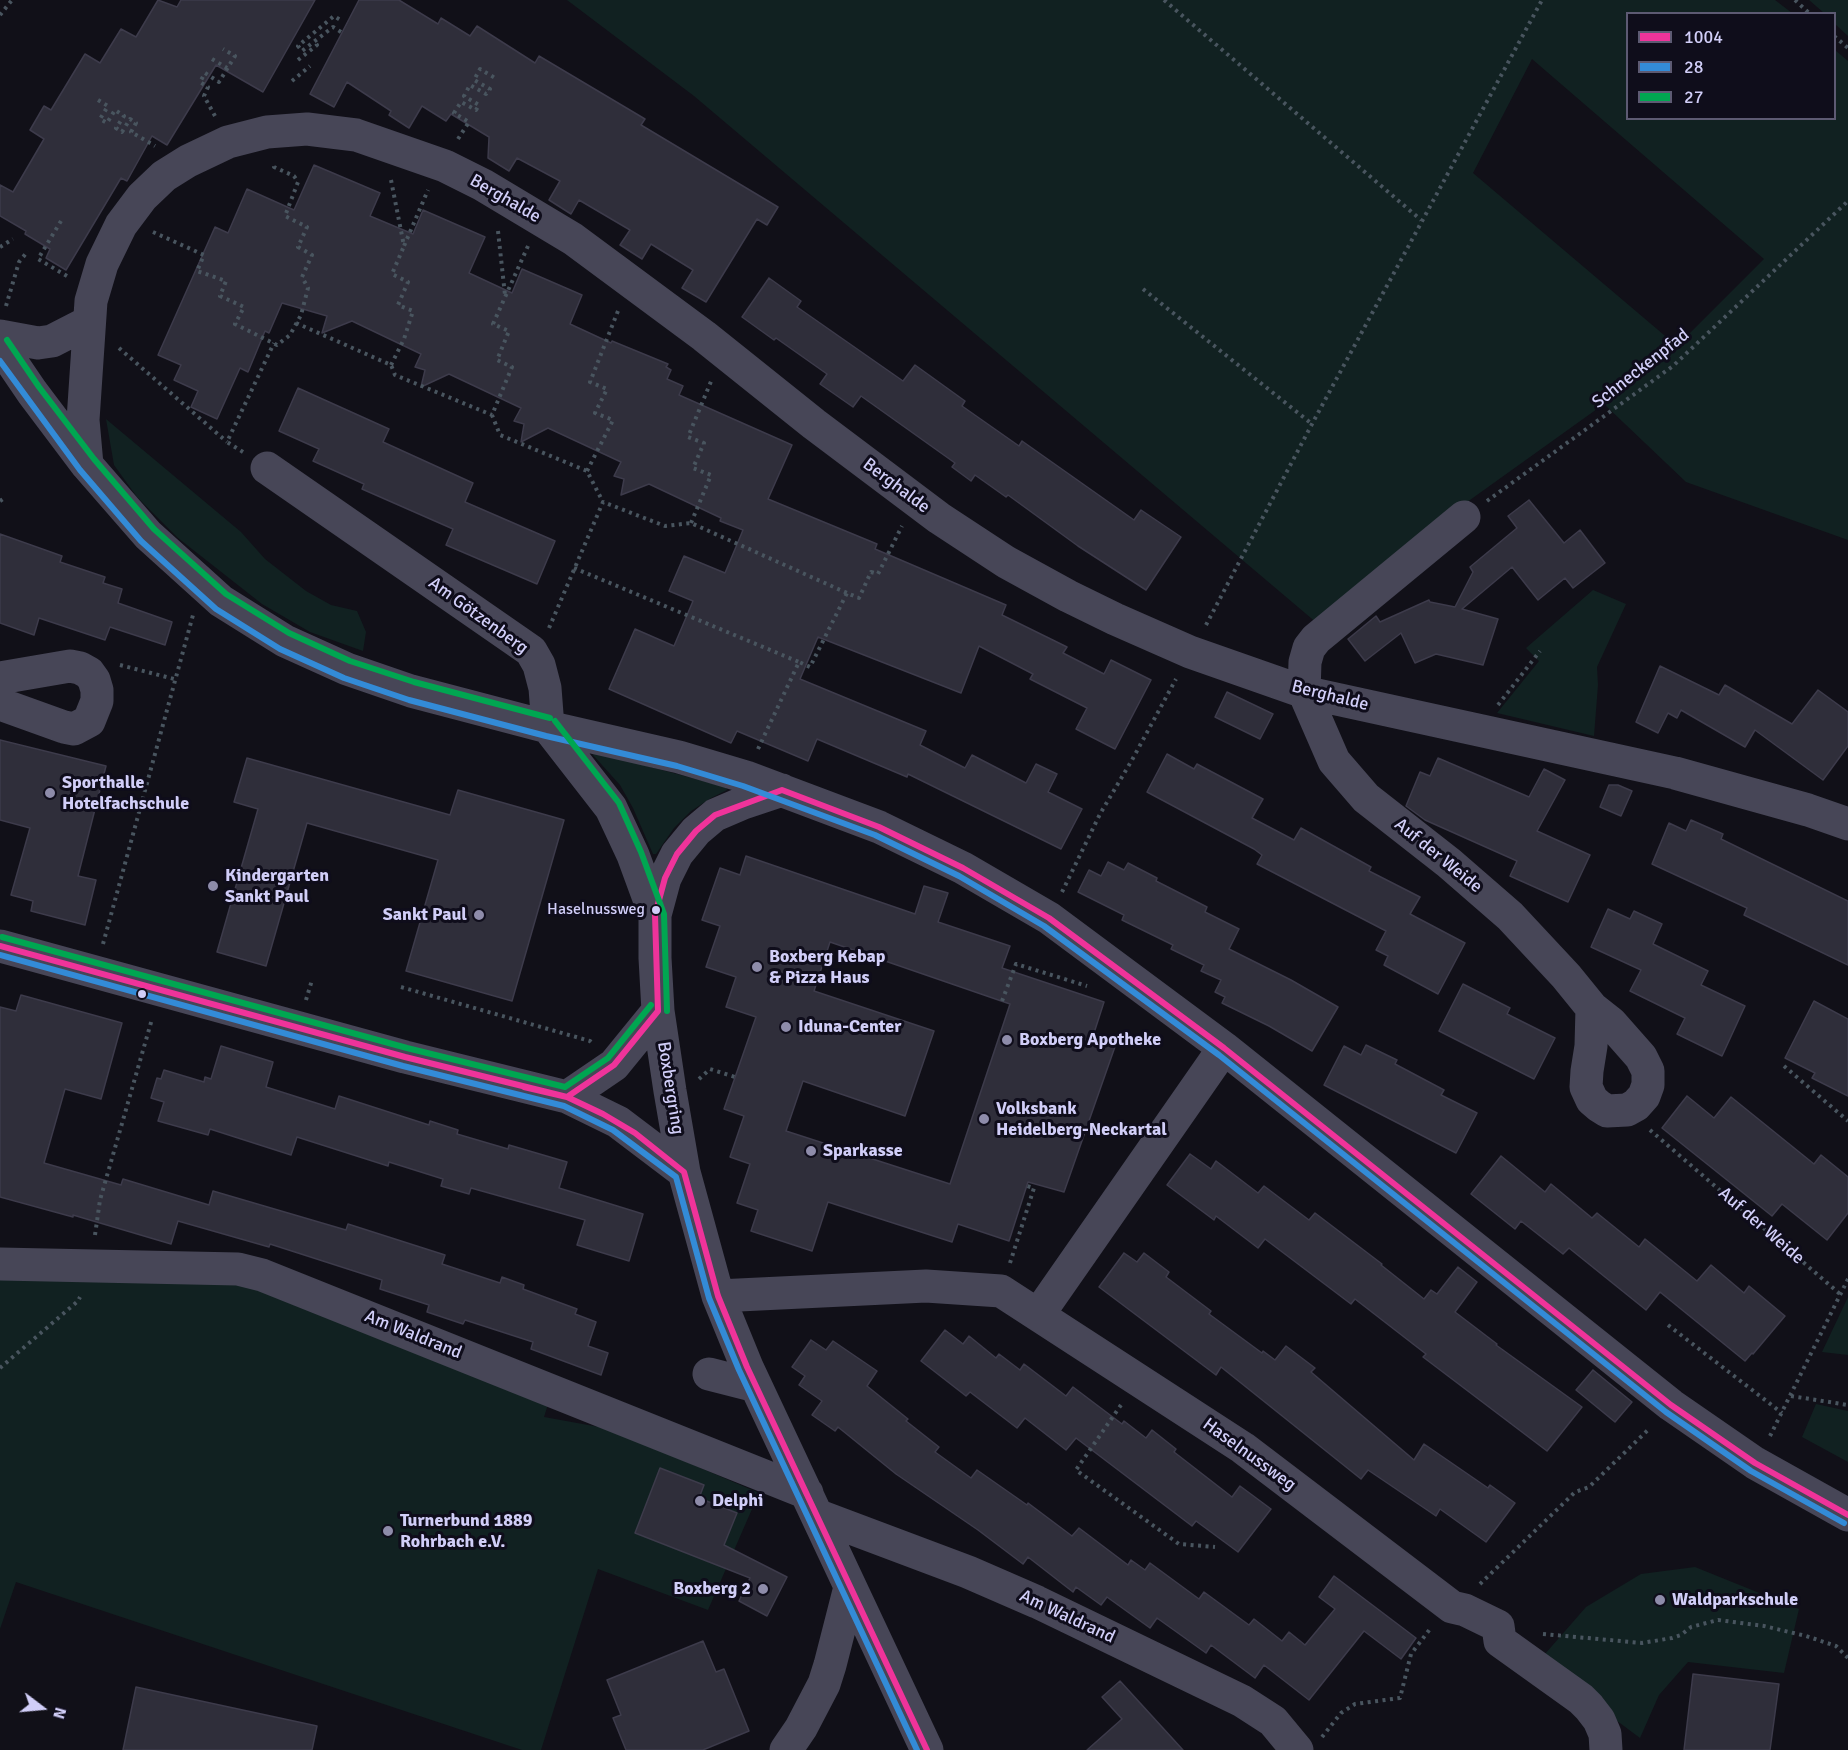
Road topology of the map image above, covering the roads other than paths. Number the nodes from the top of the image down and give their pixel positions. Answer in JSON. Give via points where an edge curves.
{"nodes":[{"id":1,"x":89,"y":322,"type":"junction"},
{"id":2,"x":1,"y":332,"type":"edge"},
{"id":3,"x":87,"y":465,"type":"junction"},
{"id":4,"x":267,"y":468,"type":"road end"},
{"id":5,"x":1464,"y":517,"type":"road end"},
{"id":6,"x":0,"y":678,"type":"edge"},
{"id":7,"x":1304,"y":692,"type":"junction"},
{"id":8,"x":0,"y":704,"type":"edge"},
{"id":9,"x":548,"y":727,"type":"junction"},
{"id":10,"x":782,"y":790,"type":"junction"},
{"id":11,"x":1848,"y":824,"type":"edge"},
{"id":12,"x":655,"y":915,"type":"junction"},
{"id":13,"x":0,"y":946,"type":"edge"},
{"id":14,"x":1592,"y":1008,"type":"junction"},
{"id":15,"x":658,"y":1011,"type":"junction"},
{"id":16,"x":1224,"y":1048,"type":"junction"},
{"id":17,"x":567,"y":1097,"type":"junction"},
{"id":18,"x":684,"y":1172,"type":"junction"},
{"id":19,"x":0,"y":1263,"type":"edge"},
{"id":20,"x":718,"y":1296,"type":"junction"},
{"id":21,"x":1038,"y":1315,"type":"junction"},
{"id":22,"x":709,"y":1374,"type":"dead end"},
{"id":23,"x":756,"y":1386,"type":"junction"},
{"id":24,"x":813,"y":1504,"type":"junction"},
{"id":25,"x":1848,"y":1515,"type":"edge"},
{"id":26,"x":849,"y":1587,"type":"junction"},
{"id":27,"x":1308,"y":1745,"type":"edge"},
{"id":28,"x":786,"y":1750,"type":"edge"},
{"id":29,"x":927,"y":1750,"type":"edge"},
{"id":30,"x":1606,"y":1750,"type":"edge"}],
"edges":[{"from":1,"to":2,"type":"street","via":[[52,341],[38,343]]},
{"from":1,"to":3,"type":"street","name":"Berghalde","via":[[83,420]]},
{"from":1,"to":7,"type":"street","name":"Berghalde","via":[[102,264],[121,225],[164,176],[228,142],[267,132],[308,129],[356,135],[438,164],[494,191],[573,239],[939,518],[1006,562],[1068,596],[1190,652]]},
{"from":2,"to":3,"type":"street","via":[[32,392]]},
{"from":3,"to":9,"type":"street","via":[[148,535],[202,585],[285,641],[317,657],[411,691]]},
{"from":4,"to":9,"type":"street","name":"Am Götzenberg","via":[[531,651],[545,688]]},
{"from":5,"to":7,"type":"street","via":[[1316,639],[1305,662]]},
{"from":6,"to":8,"type":"street","via":[[60,667],[80,668],[94,680],[97,690],[89,721],[74,729]]},
{"from":7,"to":11,"type":"street","name":"Berghalde","via":[[1694,777]]},
{"from":7,"to":14,"type":"street","name":"Auf der Weide","via":[[1334,761],[1366,798],[1510,916]]},
{"from":9,"to":10,"type":"street","via":[[679,758]]},
{"from":9,"to":12,"type":"street","name":"Boxbergring","via":[[611,808]]},
{"from":10,"to":12,"type":"street","name":"Boxbergring","via":[[716,815],[696,831],[677,854],[665,878]]},
{"from":10,"to":16,"type":"street","via":[[889,832],[963,868],[1048,918]]},
{"from":12,"to":15,"type":"street","name":"Boxbergring"},
{"from":13,"to":17,"type":"street","via":[[415,1060]]},
{"from":14,"to":14,"type":"street","name":"Auf der Weide","via":[[1586,1088],[1592,1100],[1607,1111],[1627,1110],[1644,1096],[1648,1071],[1641,1057],[1611,1023]]},
{"from":15,"to":17,"type":"street","via":[[614,1065]]},
{"from":15,"to":18,"type":"street","name":"Boxbergring"},
{"from":16,"to":21,"type":"street"},
{"from":16,"to":25,"type":"street","via":[[1671,1405],[1755,1463]]},
{"from":17,"to":18,"type":"street","via":[[618,1122]]},
{"from":18,"to":20,"type":"street","name":"Boxbergring"},
{"from":19,"to":24,"type":"street","name":"Am Waldrand","via":[[94,1252],[262,1275],[686,1445]]},
{"from":20,"to":21,"type":"street","name":"Haselnussweg","via":[[926,1286],[1001,1291]]},
{"from":20,"to":23,"type":"street","name":"Boxbergring"},
{"from":21,"to":30,"type":"street","name":"Haselnussweg","via":[[1243,1448],[1452,1607],[1498,1626],[1500,1641],[1589,1707],[1605,1734]]},
{"from":22,"to":23,"type":"street"},
{"from":23,"to":24,"type":"street","name":"Boxbergring"},
{"from":24,"to":26,"type":"street","name":"Boxbergring"},
{"from":24,"to":27,"type":"street","name":"Am Waldrand","via":[[1028,1598],[1242,1701]]},
{"from":26,"to":28,"type":"street","via":[[824,1684]]},
{"from":26,"to":29,"type":"street","name":"Boxbergring"}]}
